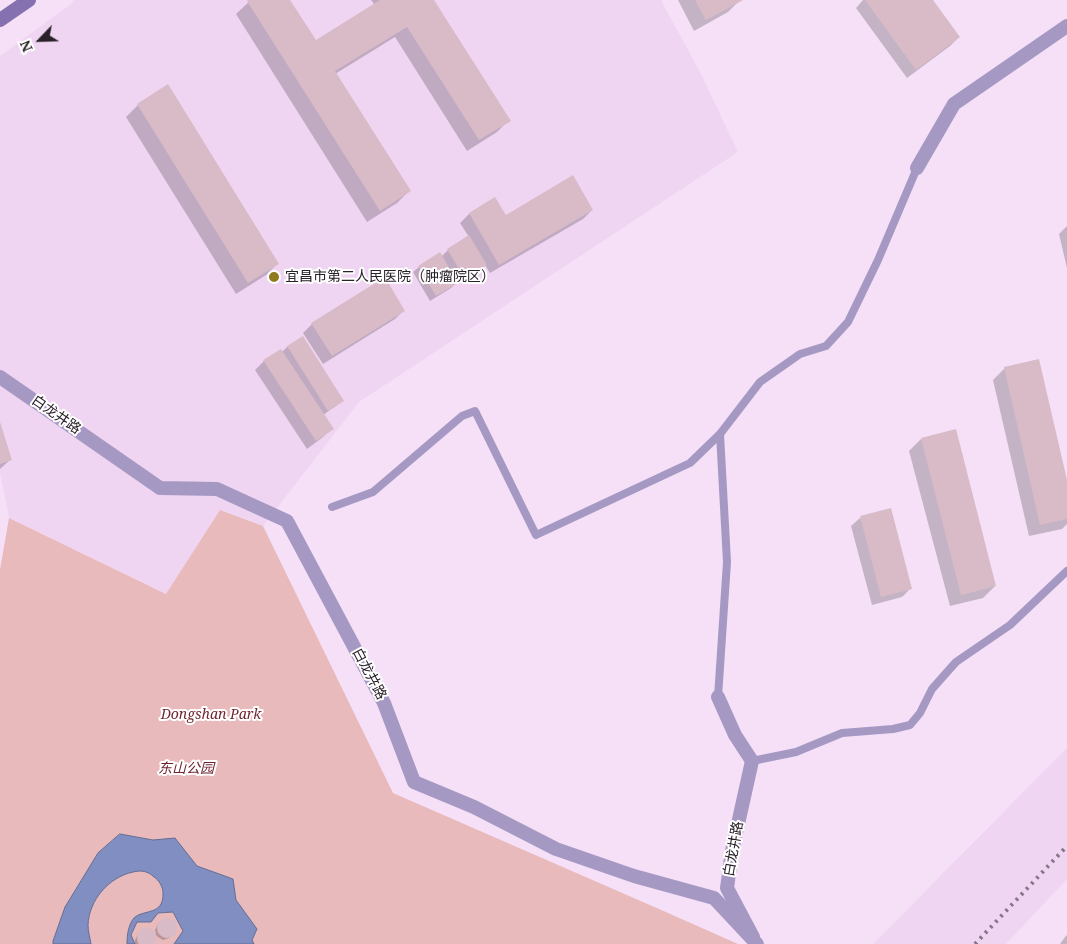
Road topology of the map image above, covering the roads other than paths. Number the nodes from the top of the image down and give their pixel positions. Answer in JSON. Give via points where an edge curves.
{"nodes":[{"id":1,"x":29,"y":0,"type":"edge"},
{"id":2,"x":0,"y":20,"type":"edge"},
{"id":3,"x":1067,"y":26,"type":"edge"},
{"id":4,"x":917,"y":168,"type":"joint"},
{"id":5,"x":0,"y":377,"type":"edge"},
{"id":6,"x":720,"y":434,"type":"junction"},
{"id":7,"x":332,"y":507,"type":"dead end"},
{"id":8,"x":1067,"y":572,"type":"edge"},
{"id":9,"x":718,"y":697,"type":"joint"},
{"id":10,"x":752,"y":761,"type":"junction"},
{"id":11,"x":757,"y":944,"type":"edge"}],
"edges":[{"from":1,"to":2,"type":"main road"},
{"from":3,"to":4,"type":"street","via":[[954,104]]},
{"from":4,"to":6,"type":"lane","via":[[848,322],[826,346],[800,354],[760,382]]},
{"from":5,"to":11,"type":"street","name":"白龙井路","via":[[160,488],[217,489],[287,520],[384,703],[414,782],[474,807],[556,850],[714,898]]},
{"from":6,"to":7,"type":"lane","via":[[690,462],[536,535],[475,411],[462,416],[373,492]]},
{"from":6,"to":9,"type":"lane","via":[[726,562]]},
{"from":8,"to":10,"type":"lane","via":[[1010,624],[956,662],[932,689],[910,725],[842,733],[796,752]]},
{"from":9,"to":10,"type":"street","via":[[735,735]]},
{"from":10,"to":11,"type":"street","name":"白龙井路","via":[[727,888]]}]}
